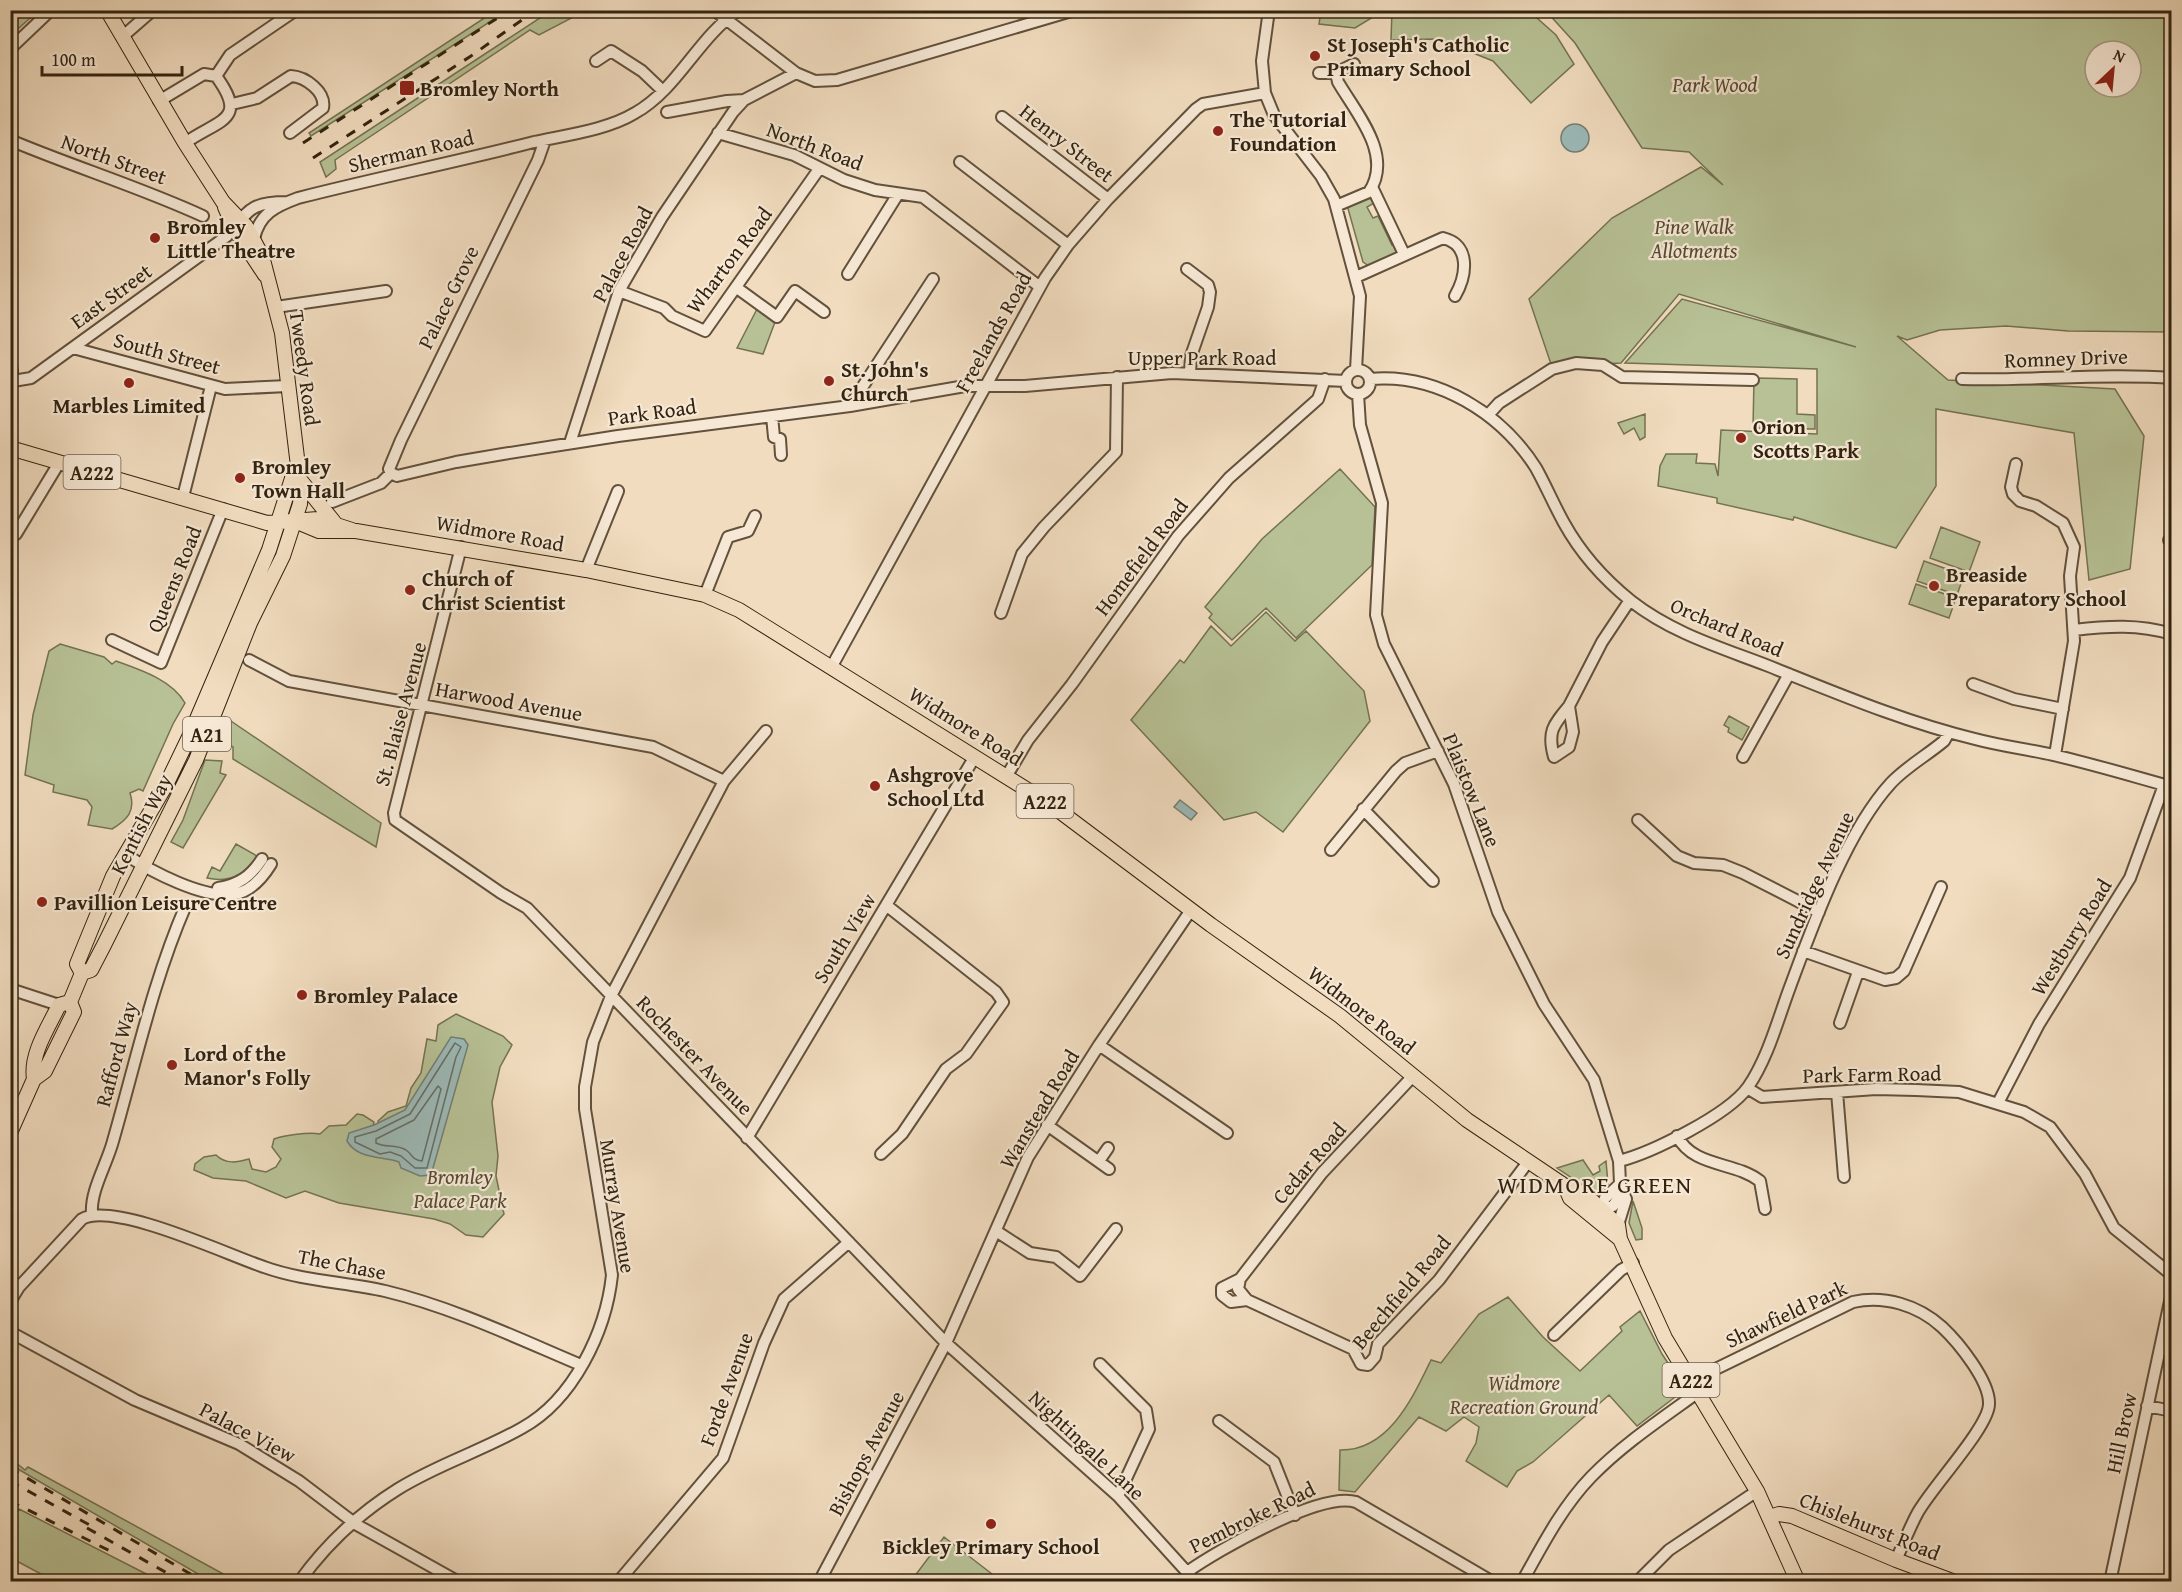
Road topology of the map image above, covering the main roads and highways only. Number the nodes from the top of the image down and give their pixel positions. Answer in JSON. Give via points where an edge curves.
{"nodes":[{"id":1,"x":107,"y":10,"type":"edge"},
{"id":2,"x":241,"y":219,"type":"junction"},
{"id":3,"x":268,"y":279,"type":"junction"},
{"id":4,"x":10,"y":448,"type":"edge"},
{"id":5,"x":296,"y":464,"type":"junction"},
{"id":6,"x":301,"y":481,"type":"junction"},
{"id":7,"x":295,"y":521,"type":"junction"},
{"id":8,"x":333,"y":522,"type":"junction"},
{"id":9,"x":278,"y":524,"type":"junction"},
{"id":10,"x":356,"y":531,"type":"junction"},
{"id":11,"x":82,"y":973,"type":"junction"},
{"id":12,"x":10,"y":1133,"type":"edge"},
{"id":13,"x":1598,"y":1213,"type":"junction"},
{"id":14,"x":1620,"y":1239,"type":"junction"},
{"id":15,"x":1770,"y":1517,"type":"junction"},
{"id":16,"x":1798,"y":1581,"type":"edge"},
{"id":17,"x":1955,"y":1581,"type":"edge"}],
"edges":[{"from":1,"to":2,"type":"main road","name":"Tweedy Road","number":"A21","via":[[185,143],[223,202]]},
{"from":2,"to":3,"type":"main road","name":"Tweedy Road","number":"A21"},
{"from":2,"to":3,"type":"main road","name":"Tweedy Road","number":"A21","via":[[262,256]]},
{"from":3,"to":5,"type":"main road","name":"Tweedy Road","number":"A21","via":[[288,386]]},
{"from":4,"to":9,"type":"main road","name":"Widmore Road","number":"A222"},
{"from":5,"to":6,"type":"main road","name":"Tweedy Road","number":"A21"},
{"from":5,"to":9,"type":"main road","name":"Tweedy Road","number":"A21"},
{"from":6,"to":7,"type":"main road","name":"Tweedy Road","number":"A21"},
{"from":6,"to":8,"type":"main road"},
{"from":7,"to":8,"type":"main road","name":"Widmore Road","number":"A222","via":[[307,518]]},
{"from":7,"to":9,"type":"main road","name":"Widmore Road","number":"A222"},
{"from":7,"to":10,"type":"main road","name":"Widmore Road","number":"A222","via":[[312,530]]},
{"from":7,"to":11,"type":"main road","name":"Kentish Way","number":"A21","via":[[196,760],[91,970]]},
{"from":8,"to":10,"type":"main road","name":"Widmore Road","number":"A222"},
{"from":9,"to":11,"type":"main road","name":"Kentish Way","number":"A21","via":[[182,754],[108,887],[77,964]]},
{"from":10,"to":13,"type":"main road","name":"Widmore Road","number":"A222","via":[[586,570],[705,596],[739,610],[1062,813],[1340,1017],[1467,1120],[1565,1186],[1585,1194]]},
{"from":11,"to":12,"type":"main road","name":"Kentish Way","number":"A21","via":[[64,1004],[74,1012],[45,1071],[34,1079]]},
{"from":13,"to":14,"type":"main road","name":"Widmore Road","number":"A222"},
{"from":13,"to":14,"type":"main road","name":"Widmore Road","number":"A222","via":[[1618,1225]]},
{"from":14,"to":15,"type":"main road","name":"Widmore Road","number":"A222","via":[[1665,1338]]},
{"from":15,"to":16,"type":"main road","number":"A222"},
{"from":15,"to":17,"type":"main road","name":"Chislehurst Road","via":[[1792,1516]]}]}
